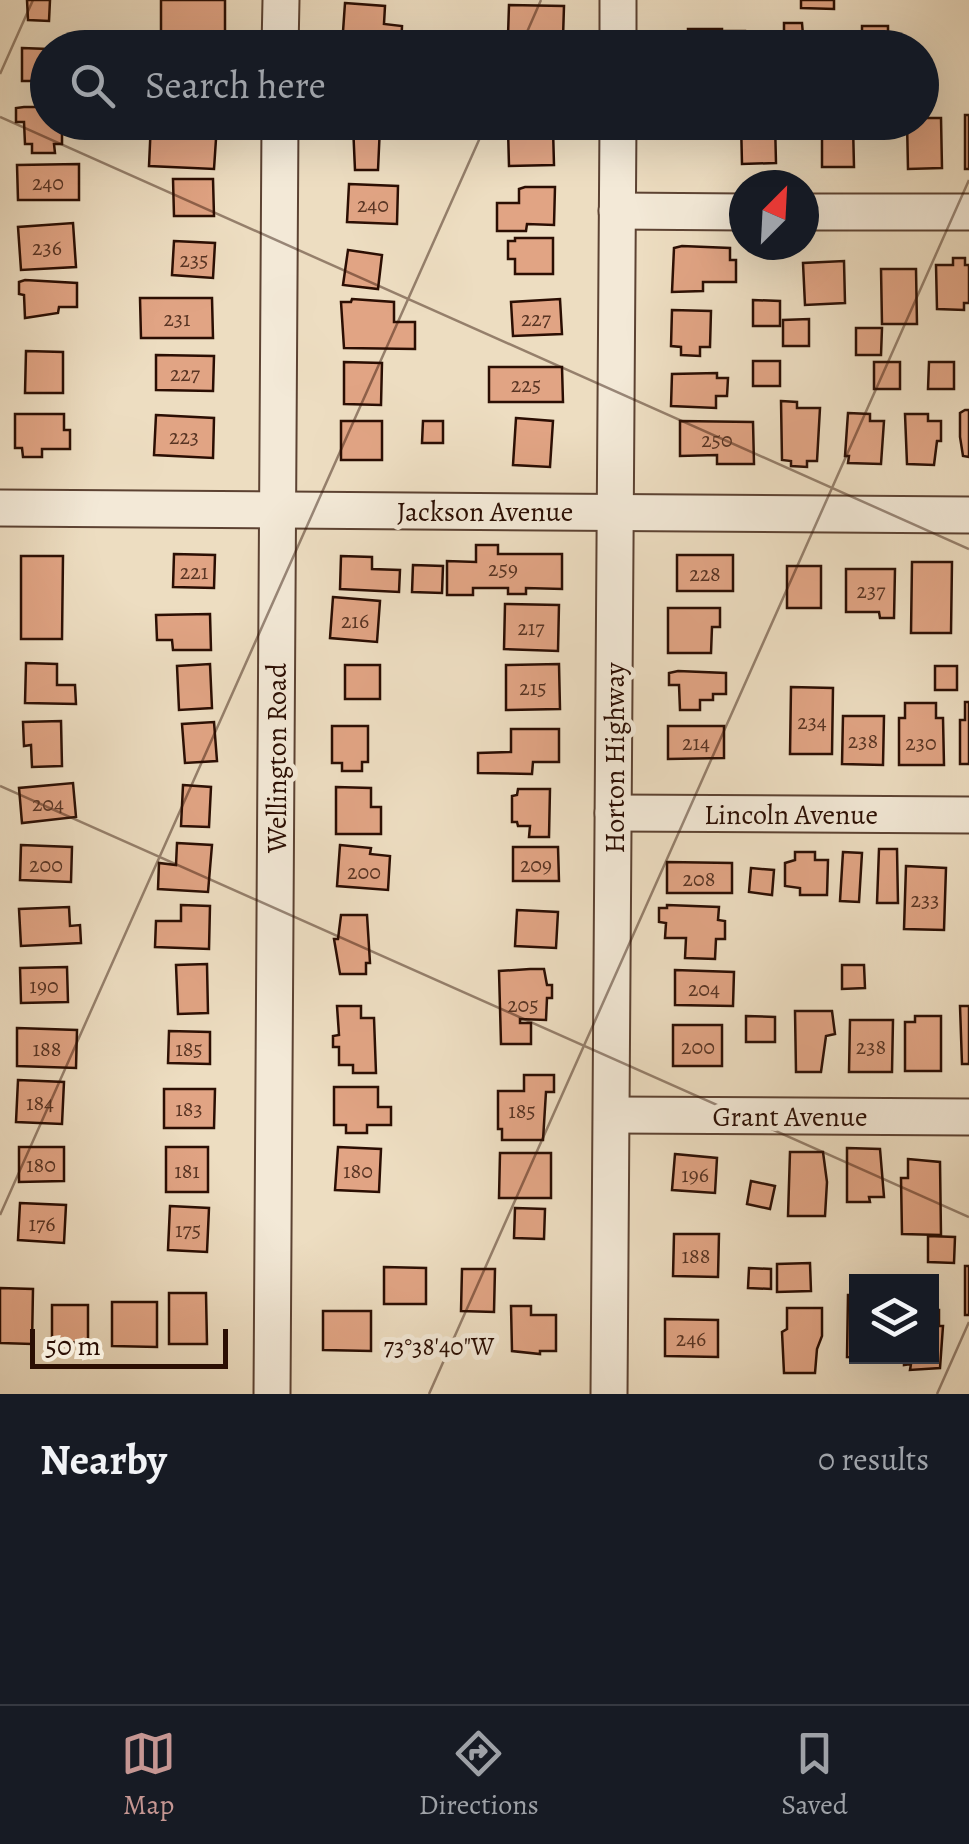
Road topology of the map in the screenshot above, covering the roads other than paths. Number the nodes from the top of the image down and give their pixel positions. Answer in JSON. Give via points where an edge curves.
{"nodes":[{"id":1,"x":280,"y":0,"type":"edge"},
{"id":2,"x":618,"y":0,"type":"edge"},
{"id":3,"x":280,"y":30,"type":"edge"},
{"id":4,"x":618,"y":30,"type":"edge"},
{"id":5,"x":280,"y":140,"type":"edge"},
{"id":6,"x":618,"y":140,"type":"edge"},
{"id":7,"x":618,"y":211,"type":"junction"},
{"id":8,"x":729,"y":212,"type":"edge"},
{"id":9,"x":819,"y":212,"type":"edge"},
{"id":10,"x":969,"y":212,"type":"edge"},
{"id":11,"x":0,"y":508,"type":"edge"},
{"id":12,"x":278,"y":510,"type":"junction"},
{"id":13,"x":616,"y":512,"type":"junction"},
{"id":14,"x":969,"y":515,"type":"edge"},
{"id":15,"x":613,"y":813,"type":"junction"},
{"id":16,"x":969,"y":815,"type":"edge"},
{"id":17,"x":612,"y":1114,"type":"junction"},
{"id":18,"x":969,"y":1117,"type":"edge"},
{"id":19,"x":272,"y":1394,"type":"edge"},
{"id":20,"x":610,"y":1394,"type":"edge"}],
"edges":[{"from":1,"to":3,"type":"street"},
{"from":2,"to":4,"type":"street"},
{"from":5,"to":12,"type":"street","name":"Wellington Road"},
{"from":6,"to":7,"type":"street","name":"Horton Highway"},
{"from":7,"to":8,"type":"street"},
{"from":7,"to":13,"type":"street","name":"Horton Highway"},
{"from":9,"to":10,"type":"street"},
{"from":11,"to":12,"type":"street","name":"Jackson Avenue"},
{"from":12,"to":13,"type":"street","name":"Jackson Avenue"},
{"from":12,"to":19,"type":"street","name":"Wellington Road"},
{"from":13,"to":14,"type":"street","name":"Jackson Avenue"},
{"from":13,"to":15,"type":"street","name":"Horton Highway"},
{"from":15,"to":16,"type":"street","name":"Lincoln Avenue"},
{"from":15,"to":17,"type":"street","name":"Horton Highway"},
{"from":17,"to":18,"type":"street","name":"Grant Avenue"},
{"from":17,"to":20,"type":"street","name":"Horton Highway"}]}
